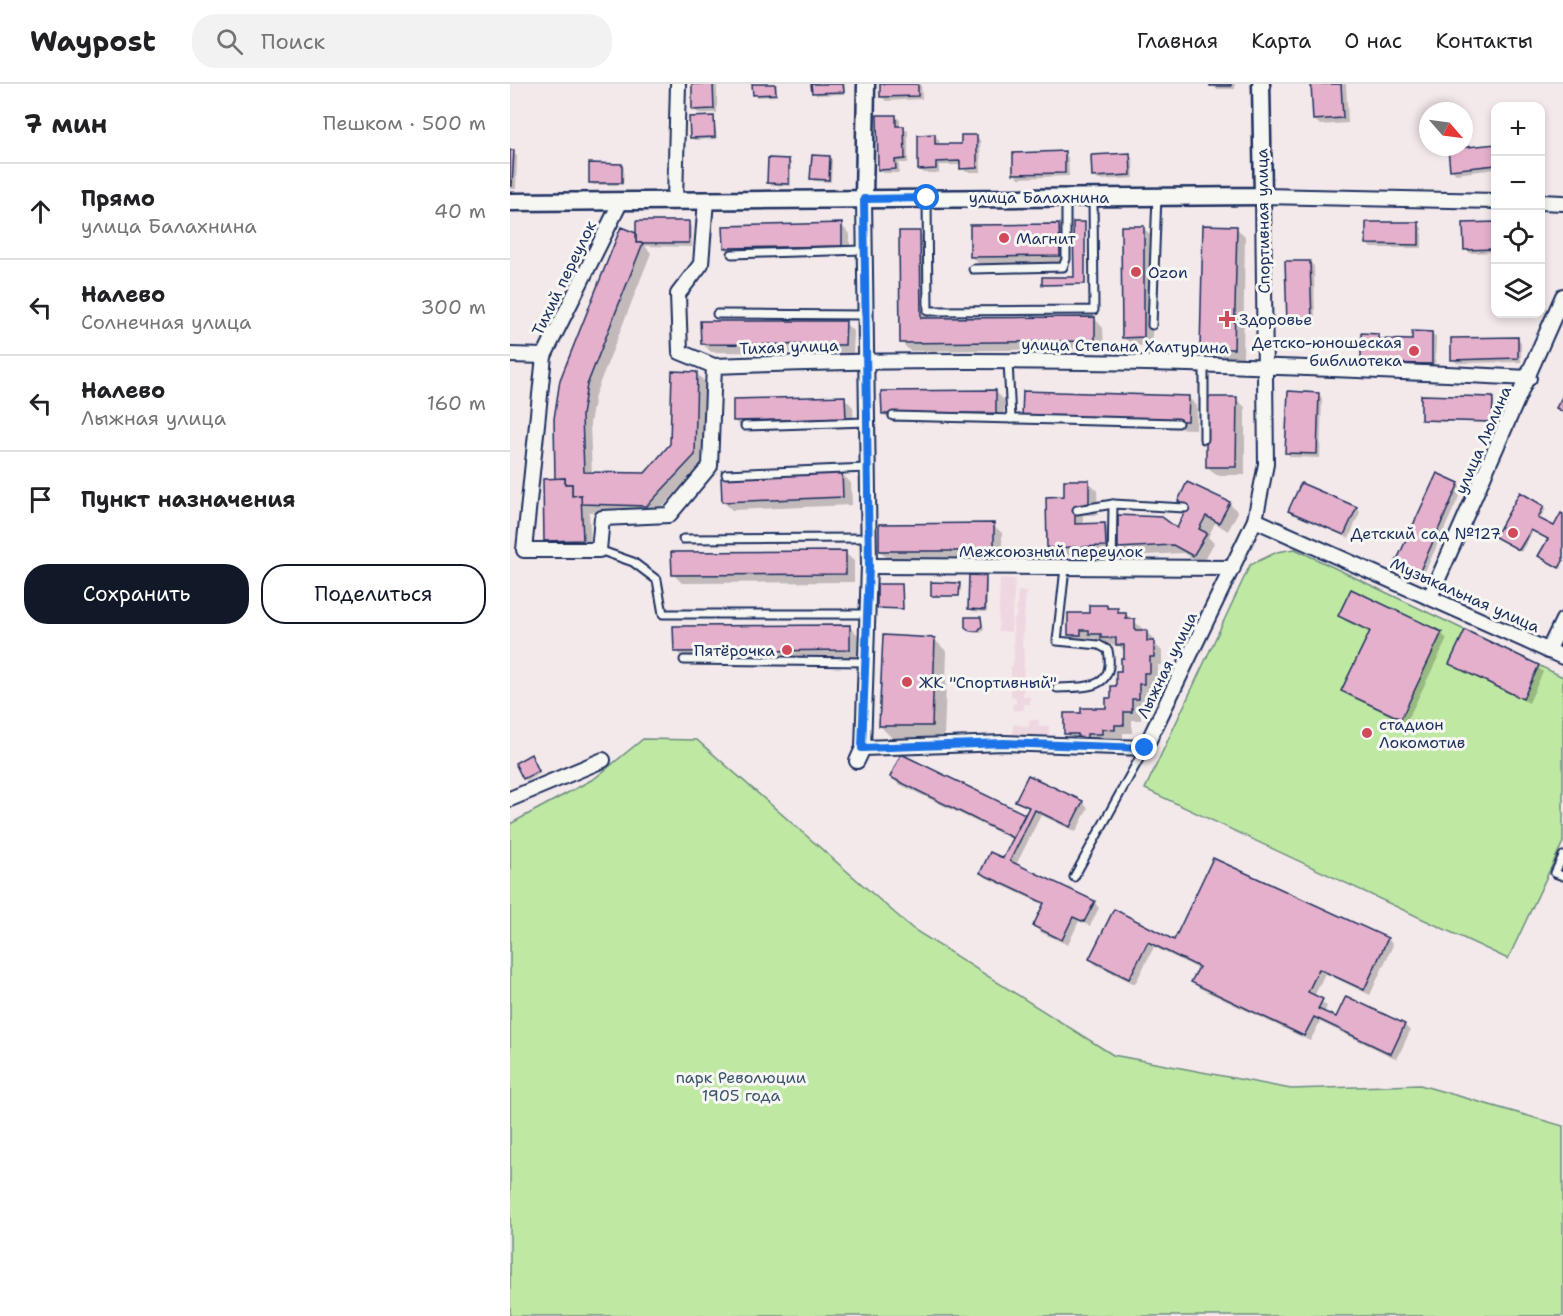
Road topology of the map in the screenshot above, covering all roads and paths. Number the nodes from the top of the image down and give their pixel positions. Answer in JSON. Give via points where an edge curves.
{"nodes":[{"id":1,"x":678,"y":84,"type":"edge"},
{"id":2,"x":866,"y":84,"type":"edge"},
{"id":3,"x":1261,"y":84,"type":"edge"},
{"id":4,"x":1157,"y":196,"type":"junction"},
{"id":5,"x":1263,"y":196,"type":"junction"},
{"id":6,"x":1066,"y":197,"type":"junction"},
{"id":7,"x":1093,"y":197,"type":"junction"},
{"id":8,"x":927,"y":198,"type":"junction"},
{"id":9,"x":864,"y":199,"type":"junction"},
{"id":10,"x":675,"y":200,"type":"junction"},
{"id":11,"x":706,"y":200,"type":"junction"},
{"id":12,"x":621,"y":201,"type":"junction"},
{"id":13,"x":1491,"y":201,"type":"edge"},
{"id":14,"x":510,"y":202,"type":"edge"},
{"id":15,"x":1545,"y":202,"type":"edge"},
{"id":16,"x":1563,"y":203,"type":"edge"},
{"id":17,"x":864,"y":250,"type":"junction"},
{"id":18,"x":732,"y":254,"type":"dead end"},
{"id":19,"x":973,"y":269,"type":"dead end"},
{"id":20,"x":1563,"y":296,"type":"edge"},
{"id":21,"x":717,"y":314,"type":"dead end"},
{"id":22,"x":865,"y":315,"type":"junction"},
{"id":23,"x":1152,"y":325,"type":"dead end"},
{"id":24,"x":510,"y":355,"type":"edge"},
{"id":25,"x":544,"y":356,"type":"junction"},
{"id":26,"x":866,"y":360,"type":"junction"},
{"id":27,"x":1008,"y":362,"type":"junction"},
{"id":28,"x":1204,"y":364,"type":"junction"},
{"id":29,"x":1265,"y":364,"type":"junction"},
{"id":30,"x":714,"y":366,"type":"junction"},
{"id":31,"x":1529,"y":378,"type":"junction"},
{"id":32,"x":893,"y":416,"type":"dead end"},
{"id":33,"x":1011,"y":419,"type":"junction"},
{"id":34,"x":866,"y":422,"type":"junction"},
{"id":35,"x":1178,"y":423,"type":"dead end"},
{"id":36,"x":745,"y":426,"type":"dead end"},
{"id":37,"x":1204,"y":439,"type":"dead end"},
{"id":38,"x":867,"y":468,"type":"junction"},
{"id":39,"x":726,"y":474,"type":"dead end"},
{"id":40,"x":1113,"y":504,"type":"junction"},
{"id":41,"x":1185,"y":508,"type":"dead end"},
{"id":42,"x":1077,"y":510,"type":"dead end"},
{"id":43,"x":1255,"y":520,"type":"junction"},
{"id":44,"x":869,"y":538,"type":"junction"},
{"id":45,"x":683,"y":539,"type":"dead end"},
{"id":46,"x":599,"y":550,"type":"junction"},
{"id":47,"x":869,"y":566,"type":"junction"},
{"id":48,"x":1065,"y":568,"type":"junction"},
{"id":49,"x":1112,"y":568,"type":"junction"},
{"id":50,"x":1233,"y":568,"type":"junction"},
{"id":51,"x":1430,"y":597,"type":"junction"},
{"id":52,"x":867,"y":614,"type":"junction"},
{"id":53,"x":1563,"y":620,"type":"edge"},
{"id":54,"x":1548,"y":651,"type":"junction"},
{"id":55,"x":1563,"y":657,"type":"edge"},
{"id":56,"x":684,"y":660,"type":"dead end"},
{"id":57,"x":866,"y":662,"type":"junction"},
{"id":58,"x":1057,"y":688,"type":"dead end"},
{"id":59,"x":862,"y":748,"type":"junction"},
{"id":60,"x":1145,"y":748,"type":"junction"},
{"id":61,"x":603,"y":760,"type":"dead end"},
{"id":62,"x":857,"y":761,"type":"dead end"},
{"id":63,"x":510,"y":799,"type":"edge"},
{"id":64,"x":1563,"y":856,"type":"edge"},
{"id":65,"x":1563,"y":876,"type":"edge"},
{"id":66,"x":1074,"y":877,"type":"dead end"}],
"edges":[{"from":1,"to":10,"type":"street"},
{"from":2,"to":9,"type":"street"},
{"from":3,"to":5,"type":"street","name":"Спортивная улица"},
{"from":4,"to":5,"type":"street","name":"улица Балахнина"},
{"from":4,"to":7,"type":"street","name":"улица Балахнина"},
{"from":4,"to":23,"type":"lane"},
{"from":5,"to":13,"type":"street","name":"улица Балахнина"},
{"from":5,"to":29,"type":"street","name":"Спортивная улица"},
{"from":6,"to":7,"type":"street","name":"улица Балахнина"},
{"from":6,"to":8,"type":"street","name":"улица Балахнина"},
{"from":6,"to":19,"type":"lane","via":[[1063,267]]},
{"from":7,"to":8,"type":"lane","via":[[1094,310],[928,311]]},
{"from":8,"to":9,"type":"street","name":"улица Балахнина"},
{"from":9,"to":11,"type":"street","name":"улица Балахнина"},
{"from":9,"to":17,"type":"street"},
{"from":10,"to":11,"type":"street","name":"улица Балахнина"},
{"from":10,"to":12,"type":"street","name":"улица Балахнина"},
{"from":11,"to":30,"type":"street","via":[[701,264],[678,294],[680,352]]},
{"from":12,"to":14,"type":"street","name":"улица Балахнина"},
{"from":12,"to":25,"type":"street","name":"Тихий переулок"},
{"from":15,"to":16,"type":"street"},
{"from":17,"to":18,"type":"lane"},
{"from":17,"to":22,"type":"street"},
{"from":20,"to":31,"type":"street","name":"улица Люлина"},
{"from":21,"to":22,"type":"lane"},
{"from":22,"to":26,"type":"street"},
{"from":24,"to":25,"type":"street"},
{"from":25,"to":46,"type":"street","name":"Тихий переулок","via":[[524,550]]},
{"from":26,"to":27,"type":"street","name":"улица Степана Халтурина"},
{"from":26,"to":30,"type":"street","name":"Тихая улица"},
{"from":26,"to":34,"type":"street"},
{"from":27,"to":28,"type":"street","name":"улица Степана Халтурина"},
{"from":27,"to":33,"type":"lane"},
{"from":28,"to":29,"type":"street","name":"улица Степана Халтурина"},
{"from":28,"to":37,"type":"lane"},
{"from":29,"to":31,"type":"street","name":"улица Степана Халтурина"},
{"from":29,"to":43,"type":"street","name":"Спортивная улица","via":[[1266,464]]},
{"from":30,"to":46,"type":"street","via":[[710,466],[669,515],[602,518]]},
{"from":31,"to":51,"type":"street","name":"улица Люлина"},
{"from":32,"to":33,"type":"lane"},
{"from":33,"to":35,"type":"lane"},
{"from":34,"to":36,"type":"lane"},
{"from":34,"to":38,"type":"street"},
{"from":38,"to":39,"type":"lane"},
{"from":38,"to":44,"type":"street"},
{"from":40,"to":41,"type":"lane"},
{"from":40,"to":42,"type":"lane"},
{"from":40,"to":49,"type":"lane"},
{"from":43,"to":50,"type":"street","name":"Спортивная улица"},
{"from":43,"to":51,"type":"street","name":"Музыкальная улица"},
{"from":44,"to":45,"type":"lane"},
{"from":44,"to":47,"type":"street"},
{"from":46,"to":52,"type":"lane","via":[[633,562],[657,579],[663,614]]},
{"from":47,"to":48,"type":"street","name":"Межсоюзный переулок"},
{"from":47,"to":52,"type":"street"},
{"from":48,"to":49,"type":"street","name":"Межсоюзный переулок"},
{"from":48,"to":58,"type":"lane","via":[[1057,641],[1099,645],[1108,650],[1110,659],[1109,671],[1092,687]]},
{"from":49,"to":50,"type":"street","name":"Межсоюзный переулок"},
{"from":50,"to":60,"type":"street","name":"Лыжная улица"},
{"from":51,"to":54,"type":"street","name":"Музыкальная улица"},
{"from":52,"to":57,"type":"street"},
{"from":53,"to":54,"type":"street"},
{"from":54,"to":55,"type":"street","name":"Музыкальная улица"},
{"from":56,"to":57,"type":"lane"},
{"from":57,"to":59,"type":"street"},
{"from":59,"to":60,"type":"street","via":[[1004,743]]},
{"from":59,"to":62,"type":"street"},
{"from":60,"to":66,"type":"lane"},
{"from":61,"to":63,"type":"street"},
{"from":64,"to":65,"type":"lane","via":[[1555,873]]}]}
